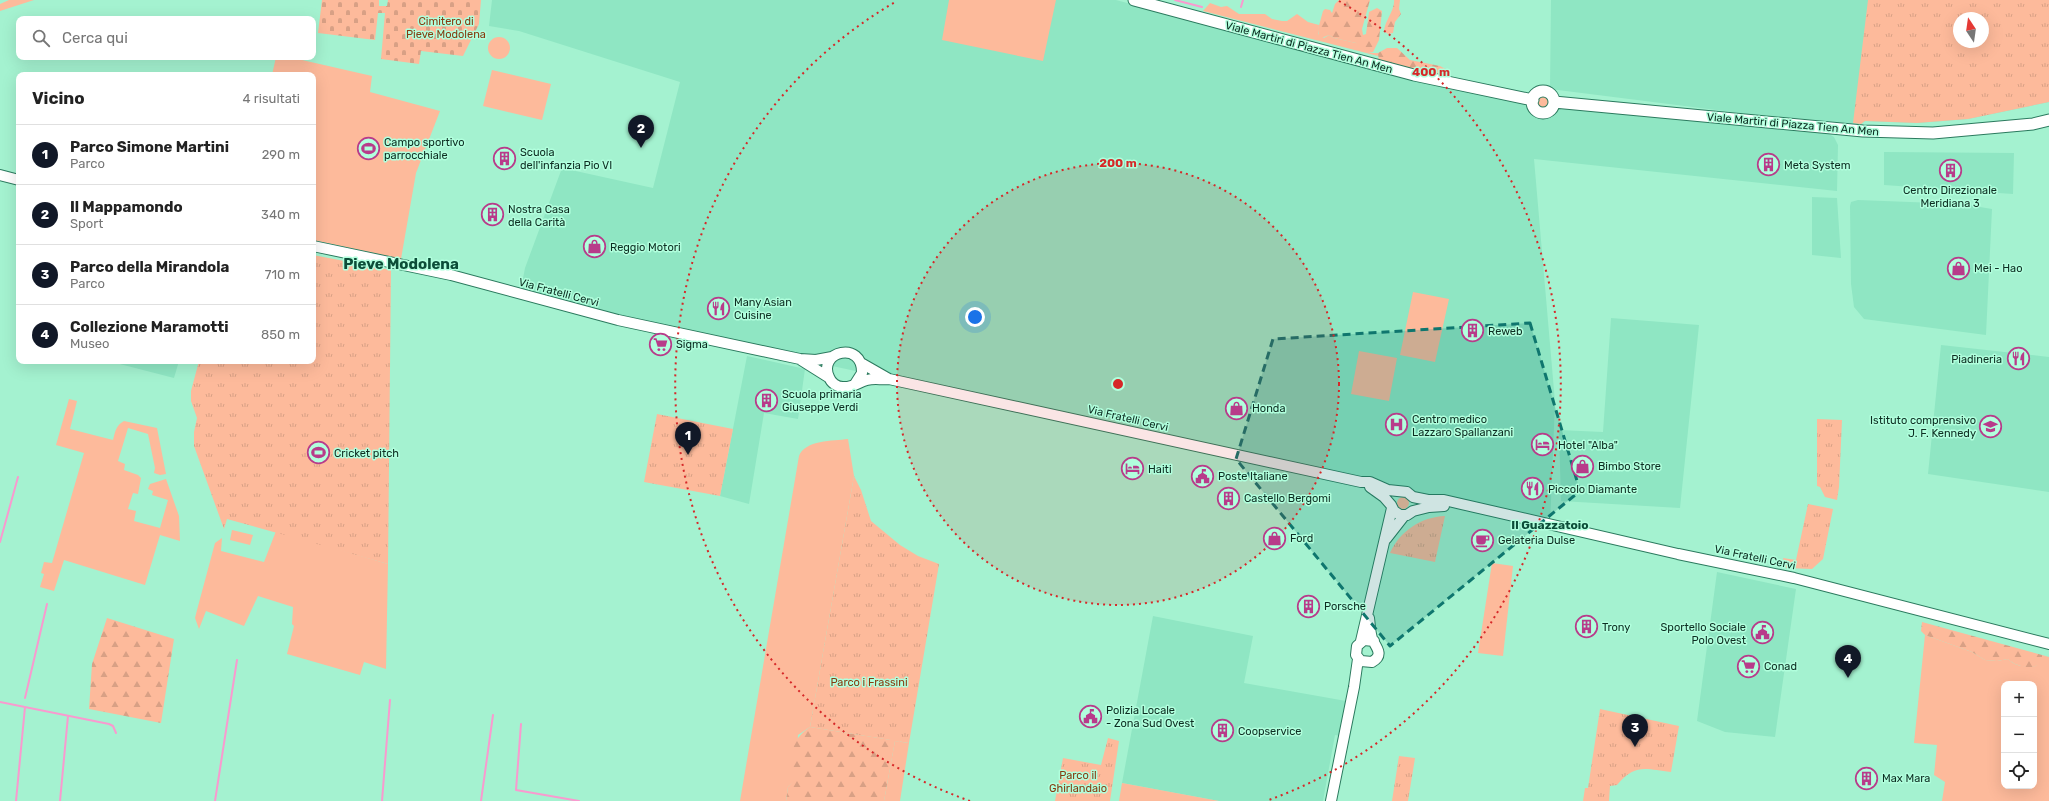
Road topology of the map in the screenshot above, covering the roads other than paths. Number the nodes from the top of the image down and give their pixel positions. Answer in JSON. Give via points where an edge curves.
{"nodes":[{"id":1,"x":1134,"y":0,"type":"edge"},
{"id":2,"x":1532,"y":100,"type":"junction"},
{"id":3,"x":1554,"y":102,"type":"junction"},
{"id":4,"x":2049,"y":120,"type":"edge"},
{"id":5,"x":2033,"y":124,"type":"junction"},
{"id":6,"x":2049,"y":125,"type":"edge"},
{"id":7,"x":0,"y":175,"type":"edge"},
{"id":8,"x":16,"y":179,"type":"edge"},
{"id":9,"x":316,"y":247,"type":"edge"},
{"id":10,"x":832,"y":357,"type":"junction"},
{"id":11,"x":800,"y":359,"type":"junction"},
{"id":12,"x":861,"y":363,"type":"junction"},
{"id":13,"x":828,"y":376,"type":"junction"},
{"id":14,"x":889,"y":379,"type":"junction"},
{"id":15,"x":855,"y":384,"type":"junction"},
{"id":16,"x":1361,"y":482,"type":"junction"},
{"id":17,"x":1401,"y":492,"type":"junction"},
{"id":18,"x":1413,"y":497,"type":"junction"},
{"id":19,"x":1454,"y":504,"type":"junction"},
{"id":20,"x":1392,"y":506,"type":"junction"},
{"id":21,"x":1408,"y":513,"type":"junction"},
{"id":22,"x":1384,"y":542,"type":"junction"},
{"id":23,"x":1368,"y":615,"type":"junction"},
{"id":24,"x":1361,"y":641,"type":"junction"},
{"id":25,"x":1374,"y":641,"type":"junction"},
{"id":26,"x":2049,"y":644,"type":"edge"},
{"id":27,"x":1358,"y":659,"type":"junction"},
{"id":28,"x":1369,"y":663,"type":"junction"},
{"id":29,"x":1354,"y":687,"type":"junction"},
{"id":30,"x":1331,"y":801,"type":"edge"}],
"edges":[{"from":1,"to":2,"type":"main road","name":"Viale Martiri di Piazza Tien An Men","via":[[1414,75]]},
{"from":2,"to":3,"type":"main road","name":"Viale Martiri di Piazza Tien An Men","via":[[1544,91],[1550,94]]},
{"from":2,"to":3,"type":"main road","via":[[1535,109],[1544,113],[1552,108]]},
{"from":3,"to":5,"type":"main road","name":"Viale Martiri di Piazza Tien An Men","via":[[1863,131],[1933,133]]},
{"from":4,"to":5,"type":"main road","name":"Viale Martiri di Piazza Tien An Men"},
{"from":5,"to":6,"type":"main road","name":"Viale Martiri di Piazza Tien An Men"},
{"from":7,"to":8,"type":"main road"},
{"from":9,"to":11,"type":"main road","name":"Via Fratelli Cervi","via":[[451,276],[618,320]]},
{"from":10,"to":11,"type":"main road","name":"Via Fratelli Cervi"},
{"from":10,"to":12,"type":"main road","name":"Via Fratelli Cervi","via":[[840,353],[850,353]]},
{"from":10,"to":13,"type":"main road","via":[[827,366]]},
{"from":11,"to":13,"type":"main road","name":"Via Fratelli Cervi"},
{"from":12,"to":14,"type":"main road","name":"Via Fratelli Cervi"},
{"from":12,"to":15,"type":"main road","via":[[861,377]]},
{"from":13,"to":15,"type":"main road","name":"Via Fratelli Cervi","via":[[834,384],[841,387]]},
{"from":14,"to":15,"type":"main road","name":"Via Fratelli Cervi","via":[[870,379]]},
{"from":14,"to":16,"type":"main road","name":"Via Fratelli Cervi"},
{"from":16,"to":17,"type":"main road","name":"Via Fratelli Cervi","via":[[1370,482],[1384,489]]},
{"from":16,"to":20,"type":"main road","name":"Via Fratelli Cervi","via":[[1377,491]]},
{"from":17,"to":18,"type":"main road","name":"Via Fratelli Cervi","via":[[1408,492]]},
{"from":17,"to":20,"type":"main road","via":[[1395,495]]},
{"from":18,"to":19,"type":"main road","name":"Via Fratelli Cervi","via":[[1444,500]]},
{"from":18,"to":21,"type":"main road","via":[[1415,504]]},
{"from":19,"to":21,"type":"main road","name":"Via Fratelli Cervi"},
{"from":19,"to":26,"type":"main road","name":"Via Fratelli Cervi","via":[[1794,578]]},
{"from":20,"to":21,"type":"main road","name":"Via Fratelli Cervi","via":[[1397,514]]},
{"from":20,"to":22,"type":"main road"},
{"from":21,"to":22,"type":"main road"},
{"from":22,"to":23,"type":"main road"},
{"from":23,"to":24,"type":"main road"},
{"from":23,"to":25,"type":"main road"},
{"from":24,"to":25,"type":"main road"},
{"from":24,"to":27,"type":"main road","via":[[1356,648]]},
{"from":25,"to":28,"type":"main road","via":[[1379,653],[1376,659]]},
{"from":27,"to":28,"type":"main road"},
{"from":27,"to":29,"type":"main road"},
{"from":28,"to":29,"type":"main road"},
{"from":29,"to":30,"type":"main road"}]}
